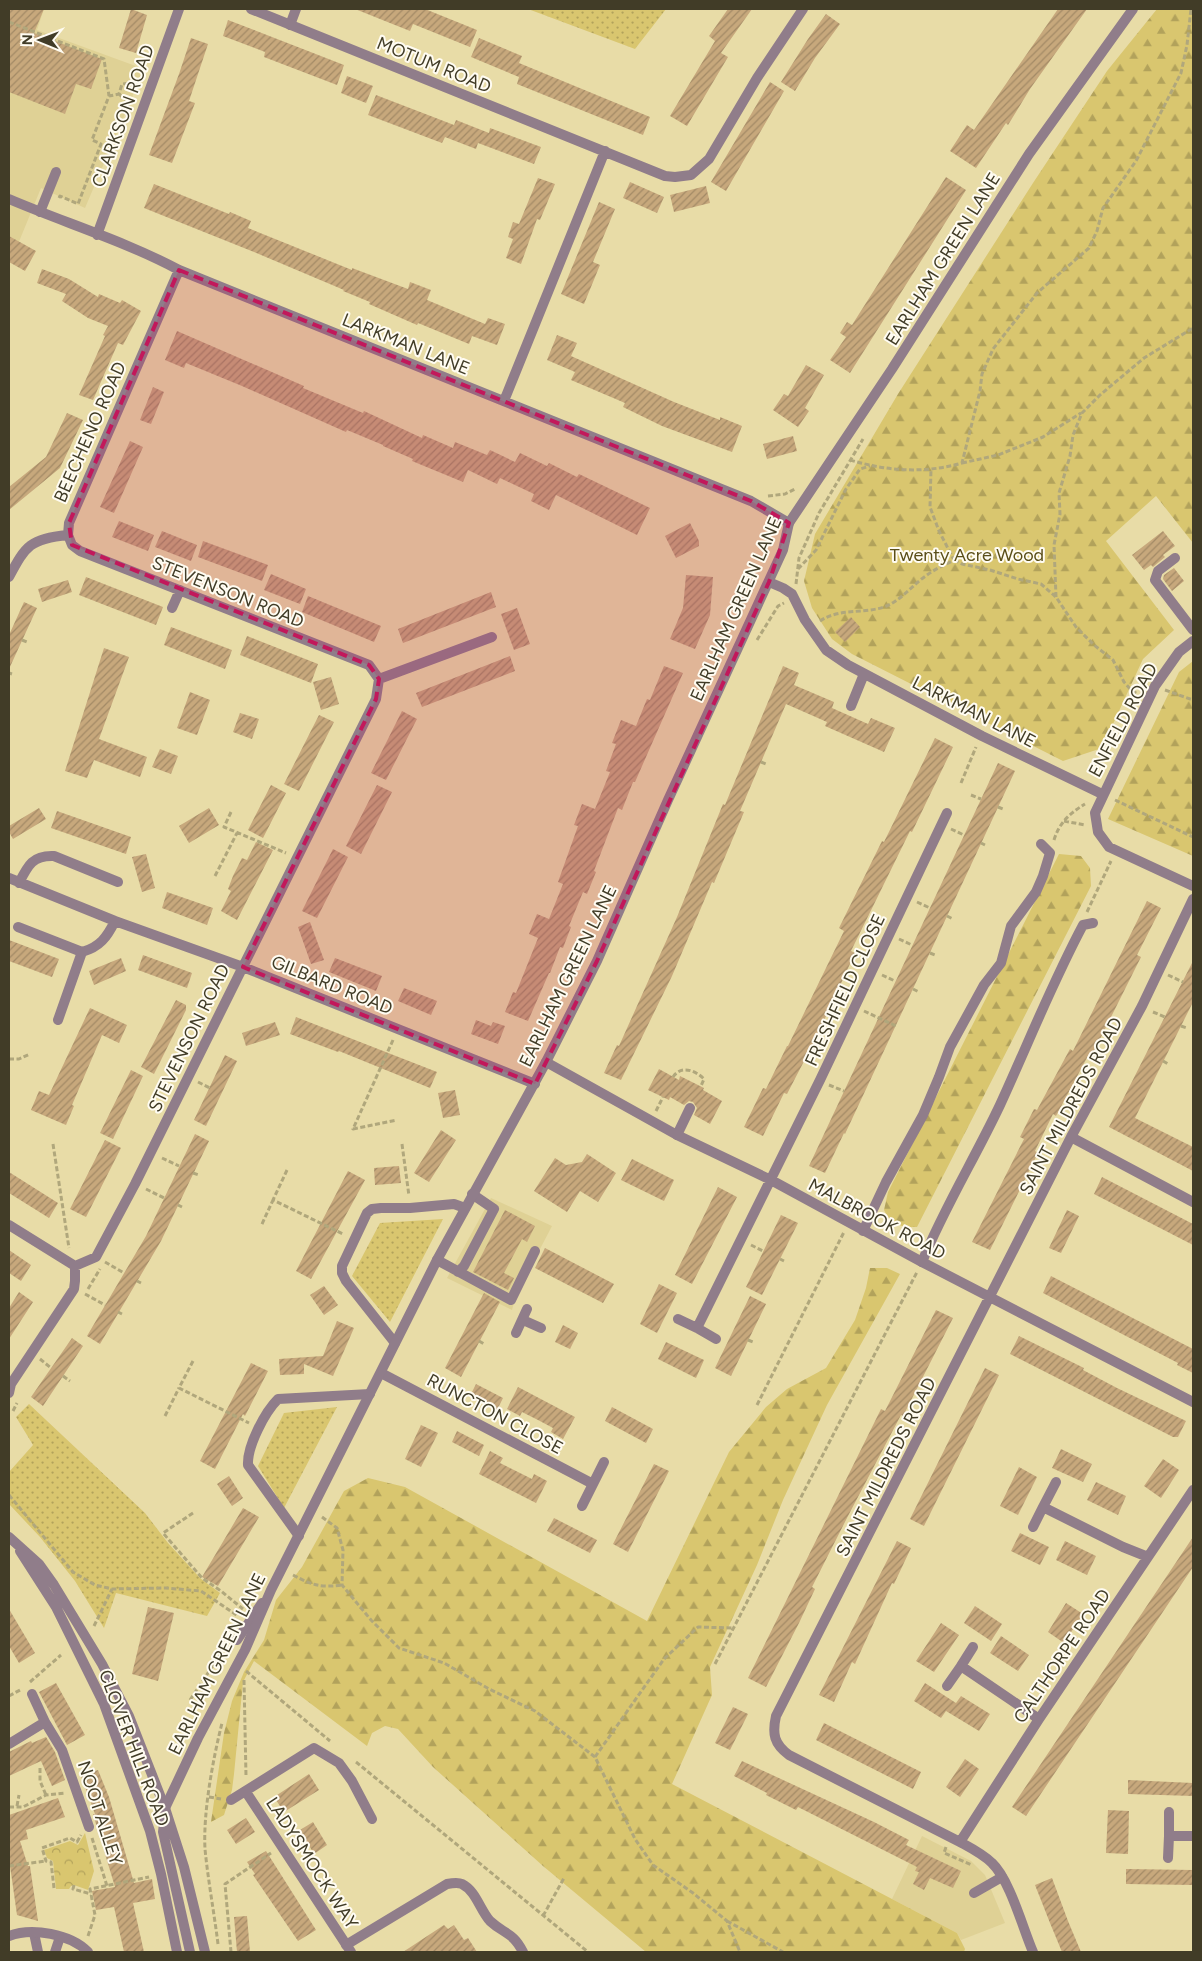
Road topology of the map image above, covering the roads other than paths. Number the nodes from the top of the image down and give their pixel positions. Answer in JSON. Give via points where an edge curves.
{"nodes":[{"id":1,"x":179,"y":9,"type":"edge"},
{"id":2,"x":251,"y":9,"type":"edge"},
{"id":3,"x":296,"y":9,"type":"edge"},
{"id":4,"x":803,"y":9,"type":"edge"},
{"id":5,"x":1133,"y":9,"type":"edge"},
{"id":6,"x":290,"y":25,"type":"junction"},
{"id":7,"x":605,"y":151,"type":"junction"},
{"id":8,"x":56,"y":172,"type":"dead end"},
{"id":9,"x":9,"y":199,"type":"edge"},
{"id":10,"x":40,"y":212,"type":"junction"},
{"id":11,"x":97,"y":235,"type":"junction"},
{"id":12,"x":179,"y":270,"type":"junction"},
{"id":13,"x":504,"y":401,"type":"junction"},
{"id":14,"x":789,"y":523,"type":"junction"},
{"id":15,"x":68,"y":536,"type":"junction"},
{"id":16,"x":1175,"y":558,"type":"dead end"},
{"id":17,"x":9,"y":578,"type":"edge"},
{"id":18,"x":769,"y":582,"type":"junction"},
{"id":19,"x":180,"y":590,"type":"junction"},
{"id":20,"x":172,"y":608,"type":"dead end"},
{"id":21,"x":1193,"y":630,"type":"edge"},
{"id":22,"x":492,"y":637,"type":"dead end"},
{"id":23,"x":1193,"y":641,"type":"edge"},
{"id":24,"x":864,"y":674,"type":"junction"},
{"id":25,"x":378,"y":678,"type":"junction"},
{"id":26,"x":851,"y":706,"type":"dead end"},
{"id":27,"x":1102,"y":794,"type":"junction"},
{"id":28,"x":947,"y":813,"type":"dead end"},
{"id":29,"x":1041,"y":844,"type":"dead end"},
{"id":30,"x":9,"y":878,"type":"edge"},
{"id":31,"x":118,"y":882,"type":"dead end"},
{"id":32,"x":19,"y":883,"type":"junction"},
{"id":33,"x":1193,"y":886,"type":"edge"},
{"id":34,"x":1193,"y":899,"type":"edge"},
{"id":35,"x":115,"y":921,"type":"junction"},
{"id":36,"x":1088,"y":924,"type":"road end"},
{"id":37,"x":18,"y":927,"type":"dead end"},
{"id":38,"x":82,"y":952,"type":"junction"},
{"id":39,"x":242,"y":967,"type":"junction"},
{"id":40,"x":58,"y":1020,"type":"dead end"},
{"id":41,"x":546,"y":1062,"type":"junction"},
{"id":42,"x":535,"y":1084,"type":"junction"},
{"id":43,"x":690,"y":1108,"type":"dead end"},
{"id":44,"x":677,"y":1135,"type":"junction"},
{"id":45,"x":1071,"y":1137,"type":"junction"},
{"id":46,"x":771,"y":1180,"type":"junction"},
{"id":47,"x":472,"y":1194,"type":"junction"},
{"id":48,"x":1193,"y":1202,"type":"edge"},
{"id":49,"x":465,"y":1208,"type":"junction"},
{"id":50,"x":9,"y":1225,"type":"edge"},
{"id":51,"x":863,"y":1231,"type":"junction"},
{"id":52,"x":535,"y":1251,"type":"dead end"},
{"id":53,"x":436,"y":1260,"type":"junction"},
{"id":54,"x":922,"y":1262,"type":"junction"},
{"id":55,"x":75,"y":1266,"type":"junction"},
{"id":56,"x":458,"y":1272,"type":"junction"},
{"id":57,"x":991,"y":1297,"type":"junction"},
{"id":58,"x":527,"y":1309,"type":"dead end"},
{"id":59,"x":678,"y":1318,"type":"dead end"},
{"id":60,"x":523,"y":1320,"type":"junction"},
{"id":61,"x":540,"y":1328,"type":"dead end"},
{"id":62,"x":697,"y":1328,"type":"junction"},
{"id":63,"x":516,"y":1333,"type":"dead end"},
{"id":64,"x":716,"y":1339,"type":"dead end"},
{"id":65,"x":395,"y":1343,"type":"junction"},
{"id":66,"x":381,"y":1373,"type":"junction"},
{"id":67,"x":9,"y":1393,"type":"edge"},
{"id":68,"x":370,"y":1394,"type":"junction"},
{"id":69,"x":1193,"y":1402,"type":"edge"},
{"id":70,"x":604,"y":1462,"type":"dead end"},
{"id":71,"x":1056,"y":1482,"type":"dead end"},
{"id":72,"x":593,"y":1484,"type":"junction"},
{"id":73,"x":1193,"y":1490,"type":"edge"},
{"id":74,"x":582,"y":1506,"type":"dead end"},
{"id":75,"x":1043,"y":1507,"type":"junction"},
{"id":76,"x":1034,"y":1527,"type":"dead end"},
{"id":77,"x":299,"y":1536,"type":"junction"},
{"id":78,"x":10,"y":1542,"type":"edge"},
{"id":79,"x":1148,"y":1557,"type":"junction"},
{"id":80,"x":271,"y":1590,"type":"junction"},
{"id":81,"x":238,"y":1640,"type":"dead end"},
{"id":82,"x":973,"y":1647,"type":"dead end"},
{"id":83,"x":960,"y":1666,"type":"junction"},
{"id":84,"x":947,"y":1686,"type":"dead end"},
{"id":85,"x":32,"y":1694,"type":"dead end"},
{"id":86,"x":1039,"y":1719,"type":"junction"},
{"id":87,"x":45,"y":1722,"type":"junction"},
{"id":88,"x":9,"y":1744,"type":"edge"},
{"id":89,"x":246,"y":1792,"type":"junction"},
{"id":90,"x":231,"y":1800,"type":"dead end"},
{"id":91,"x":165,"y":1808,"type":"junction"},
{"id":92,"x":1169,"y":1812,"type":"dead end"},
{"id":93,"x":372,"y":1819,"type":"dead end"},
{"id":94,"x":89,"y":1828,"type":"road end"},
{"id":95,"x":1169,"y":1836,"type":"junction"},
{"id":96,"x":1193,"y":1836,"type":"edge"},
{"id":97,"x":960,"y":1842,"type":"junction"},
{"id":98,"x":1168,"y":1858,"type":"dead end"},
{"id":99,"x":1002,"y":1877,"type":"junction"},
{"id":100,"x":974,"y":1893,"type":"dead end"},
{"id":101,"x":34,"y":1933,"type":"junction"},
{"id":102,"x":9,"y":1936,"type":"edge"},
{"id":103,"x":60,"y":1937,"type":"junction"},
{"id":104,"x":349,"y":1949,"type":"edge"},
{"id":105,"x":86,"y":1950,"type":"edge"},
{"id":106,"x":38,"y":1952,"type":"edge"},
{"id":107,"x":55,"y":1952,"type":"edge"},
{"id":108,"x":177,"y":1952,"type":"edge"},
{"id":109,"x":190,"y":1952,"type":"edge"},
{"id":110,"x":205,"y":1952,"type":"edge"},
{"id":111,"x":523,"y":1952,"type":"edge"},
{"id":112,"x":1033,"y":1952,"type":"edge"}],
"edges":[{"from":1,"to":11,"type":"street","name":"CLARKSON ROAD"},
{"from":2,"to":6,"type":"street","name":"MOTUM ROAD"},
{"from":3,"to":6,"type":"street"},
{"from":4,"to":7,"type":"street","name":"MOTUM ROAD","via":[[709,159],[698,171],[684,177],[666,176]]},
{"from":5,"to":14,"type":"street","name":"EARLHAM GREEN LANE","via":[[1029,154]]},
{"from":6,"to":7,"type":"street","name":"MOTUM ROAD"},
{"from":7,"to":13,"type":"street"},
{"from":8,"to":10,"type":"street"},
{"from":9,"to":10,"type":"street","name":"LARKMAN LANE"},
{"from":10,"to":11,"type":"street","name":"LARKMAN LANE"},
{"from":11,"to":12,"type":"street","name":"LARKMAN LANE"},
{"from":12,"to":13,"type":"street","name":"LARKMAN LANE"},
{"from":12,"to":15,"type":"street","name":"BEECHENO ROAD","via":[[68,523]]},
{"from":13,"to":14,"type":"street","name":"LARKMAN LANE","via":[[751,501]]},
{"from":14,"to":18,"type":"street","name":"EARLHAM GREEN LANE","via":[[783,550]]},
{"from":15,"to":17,"type":"street","via":[[37,541],[24,550]]},
{"from":15,"to":19,"type":"street","name":"STEVENSON ROAD","via":[[80,551]]},
{"from":16,"to":21,"type":"street","via":[[1158,571],[1155,580]]},
{"from":18,"to":24,"type":"street","name":"LARKMAN LANE","via":[[792,594],[826,650]]},
{"from":18,"to":41,"type":"street","name":"EARLHAM GREEN LANE","via":[[597,961]]},
{"from":19,"to":20,"type":"street"},
{"from":19,"to":25,"type":"street","name":"STEVENSON ROAD","via":[[369,665]]},
{"from":22,"to":25,"type":"street"},
{"from":23,"to":27,"type":"street","name":"ENFIELD ROAD","via":[[1179,652],[1155,686]]},
{"from":24,"to":26,"type":"street"},
{"from":24,"to":27,"type":"street","name":"LARKMAN LANE"},
{"from":25,"to":39,"type":"street","name":"STEVENSON ROAD","via":[[376,699]]},
{"from":27,"to":33,"type":"street","name":"ENFIELD ROAD","via":[[1095,813],[1096,824],[1110,847]]},
{"from":28,"to":46,"type":"street","name":"FRESHFIELD CLOSE"},
{"from":29,"to":51,"type":"street","via":[[1050,852],[1036,892],[1011,926],[1001,963],[984,985],[950,1047],[923,1115]]},
{"from":30,"to":32,"type":"street","name":"GILBARD ROAD"},
{"from":31,"to":32,"type":"street","via":[[54,856],[45,856],[35,859]]},
{"from":32,"to":35,"type":"street","name":"GILBARD ROAD"},
{"from":34,"to":45,"type":"street","name":"SAINT MILDREDS ROAD","via":[[1142,1006]]},
{"from":35,"to":38,"type":"street","via":[[101,944]]},
{"from":35,"to":39,"type":"street","name":"GILBARD ROAD"},
{"from":36,"to":54,"type":"street","via":[[1052,986],[1000,1106],[931,1238]]},
{"from":37,"to":38,"type":"street"},
{"from":38,"to":40,"type":"street"},
{"from":39,"to":42,"type":"street","name":"GILBARD ROAD"},
{"from":39,"to":55,"type":"street","name":"STEVENSON ROAD","via":[[136,1184],[96,1257]]},
{"from":41,"to":42,"type":"street","name":"EARLHAM GREEN LANE"},
{"from":41,"to":44,"type":"street","name":"MALBROOK ROAD"},
{"from":42,"to":47,"type":"street","name":"EARLHAM GREEN LANE"},
{"from":43,"to":44,"type":"street"},
{"from":44,"to":46,"type":"street","name":"MALBROOK ROAD"},
{"from":45,"to":48,"type":"street"},
{"from":45,"to":57,"type":"street","name":"SAINT MILDREDS ROAD"},
{"from":46,"to":51,"type":"street","name":"MALBROOK ROAD"},
{"from":46,"to":62,"type":"street","name":"FRESHFIELD CLOSE"},
{"from":47,"to":49,"type":"street","name":"EARLHAM GREEN LANE"},
{"from":47,"to":56,"type":"street","via":[[494,1209]]},
{"from":49,"to":53,"type":"street","name":"EARLHAM GREEN LANE"},
{"from":49,"to":65,"type":"street","via":[[454,1204],[372,1209],[367,1213],[342,1272]]},
{"from":50,"to":55,"type":"street"},
{"from":51,"to":54,"type":"street","name":"MALBROOK ROAD"},
{"from":52,"to":56,"type":"street","via":[[511,1300]]},
{"from":53,"to":56,"type":"street"},
{"from":53,"to":65,"type":"street","name":"EARLHAM GREEN LANE"},
{"from":54,"to":57,"type":"street","name":"MALBROOK ROAD"},
{"from":55,"to":67,"type":"street","via":[[74,1289],[11,1384]]},
{"from":57,"to":69,"type":"street","name":"MALBROOK ROAD"},
{"from":57,"to":97,"type":"street","name":"SAINT MILDREDS ROAD","via":[[776,1716],[773,1729],[781,1749],[789,1755]]},
{"from":58,"to":60,"type":"street"},
{"from":59,"to":62,"type":"street"},
{"from":60,"to":61,"type":"street"},
{"from":60,"to":63,"type":"street"},
{"from":62,"to":64,"type":"street"},
{"from":65,"to":66,"type":"street","name":"EARLHAM GREEN LANE"},
{"from":66,"to":68,"type":"street","name":"EARLHAM GREEN LANE"},
{"from":66,"to":72,"type":"street","name":"RUNCTON CLOSE"},
{"from":68,"to":77,"type":"street","name":"EARLHAM GREEN LANE"},
{"from":68,"to":77,"type":"street","via":[[278,1398],[259,1428],[247,1455],[248,1465]]},
{"from":70,"to":72,"type":"street"},
{"from":71,"to":75,"type":"street"},
{"from":72,"to":74,"type":"street"},
{"from":73,"to":79,"type":"street","name":"CALTHORPE ROAD"},
{"from":75,"to":76,"type":"street"},
{"from":75,"to":79,"type":"street"},
{"from":77,"to":80,"type":"street","name":"EARLHAM GREEN LANE"},
{"from":78,"to":91,"type":"street","name":"CLOVER HILL ROAD","via":[[39,1564],[102,1664],[129,1716]]},
{"from":78,"to":108,"type":"street","name":"CLOVER HILL ROAD","via":[[56,1608],[104,1704],[150,1831]]},
{"from":79,"to":86,"type":"street","name":"CALTHORPE ROAD"},
{"from":80,"to":81,"type":"street"},
{"from":80,"to":91,"type":"street","name":"EARLHAM GREEN LANE","via":[[245,1650]]},
{"from":82,"to":83,"type":"street"},
{"from":83,"to":84,"type":"street"},
{"from":83,"to":86,"type":"street"},
{"from":85,"to":87,"type":"street","name":"NOOT ALLEY"},
{"from":86,"to":97,"type":"street","name":"CALTHORPE ROAD"},
{"from":87,"to":88,"type":"street"},
{"from":87,"to":94,"type":"street","name":"NOOT ALLEY","via":[[62,1750]]},
{"from":89,"to":90,"type":"street","name":"LADYSMOCK WAY"},
{"from":89,"to":93,"type":"street","name":"LADYSMOCK WAY","via":[[314,1748],[339,1764]]},
{"from":89,"to":104,"type":"street","name":"LADYSMOCK WAY"},
{"from":91,"to":109,"type":"street","name":"CLOVER HILL ROAD","via":[[163,1832]]},
{"from":91,"to":110,"type":"street","name":"CLOVER HILL ROAD","via":[[184,1867]]},
{"from":92,"to":95,"type":"street"},
{"from":95,"to":96,"type":"street"},
{"from":95,"to":98,"type":"street"},
{"from":97,"to":99,"type":"street","name":"SAINT MILDREDS ROAD","via":[[994,1864]]},
{"from":99,"to":100,"type":"street"},
{"from":99,"to":112,"type":"street","name":"SAINT MILDREDS ROAD"},
{"from":101,"to":102,"type":"street"},
{"from":101,"to":103,"type":"street"},
{"from":101,"to":106,"type":"street"},
{"from":103,"to":105,"type":"street"},
{"from":103,"to":107,"type":"street"},
{"from":104,"to":111,"type":"street","via":[[447,1884],[461,1883],[470,1890],[490,1921],[518,1942]]}]}
